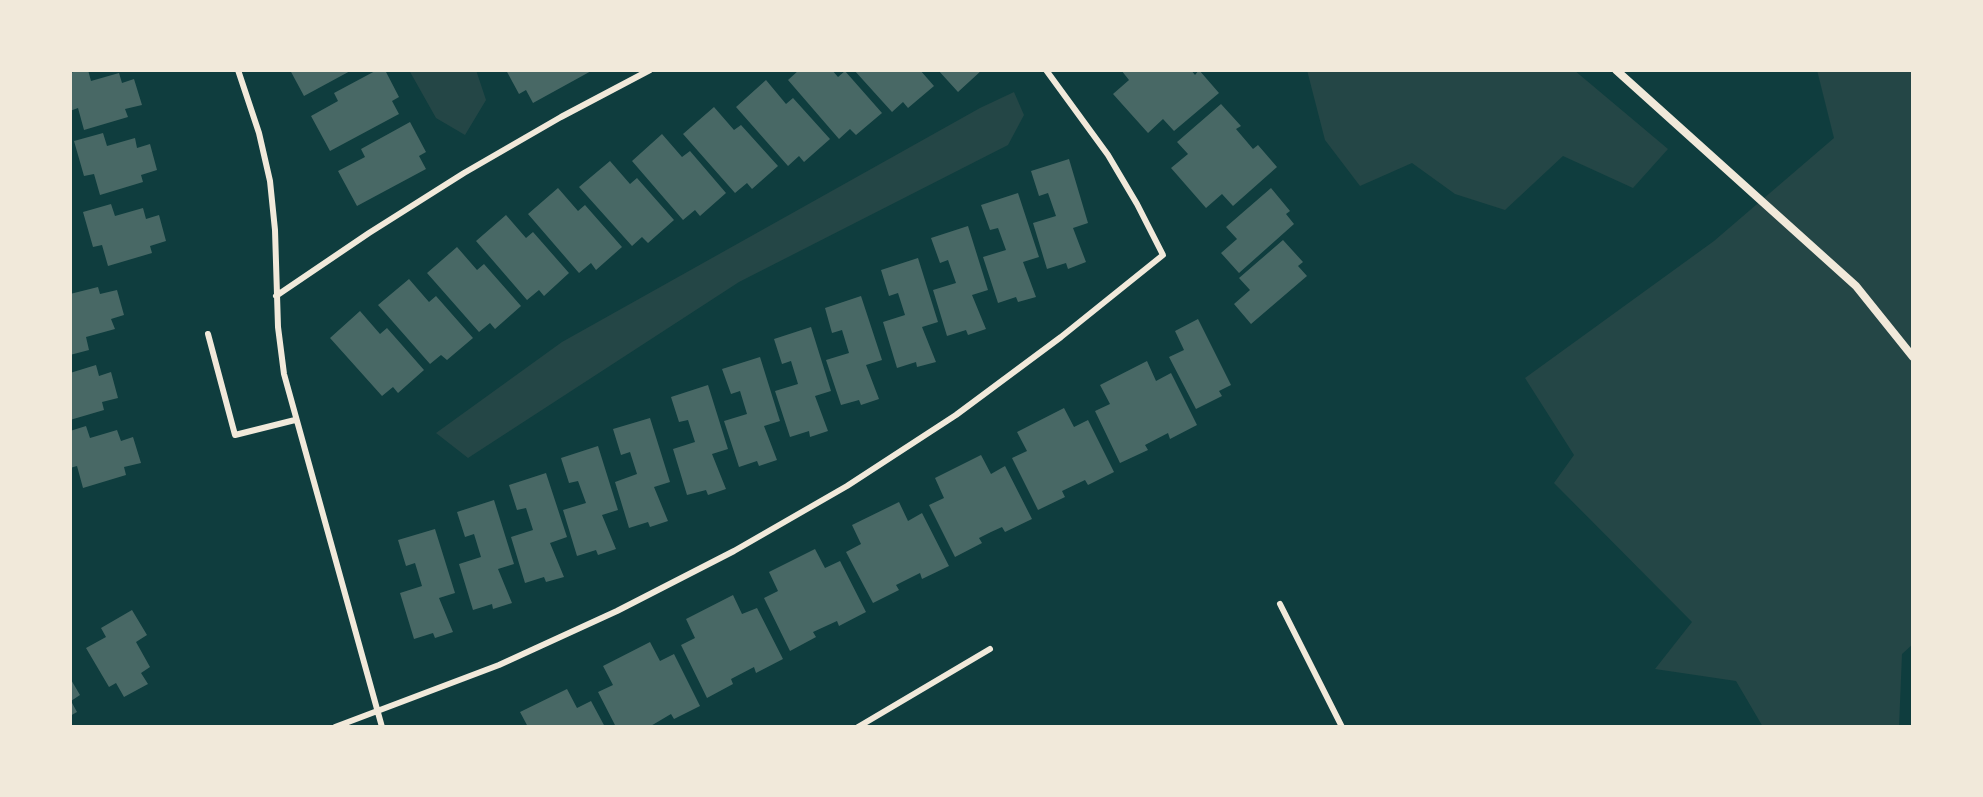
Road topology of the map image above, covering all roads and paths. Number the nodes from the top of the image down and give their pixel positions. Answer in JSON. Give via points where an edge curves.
{"nodes":[{"id":1,"x":238,"y":70,"type":"edge"},
{"id":2,"x":650,"y":70,"type":"edge"},
{"id":3,"x":1046,"y":70,"type":"edge"},
{"id":4,"x":1616,"y":70,"type":"edge"},
{"id":5,"x":276,"y":296,"type":"junction"},
{"id":6,"x":208,"y":334,"type":"dead end"},
{"id":7,"x":1913,"y":357,"type":"edge"},
{"id":8,"x":295,"y":420,"type":"junction"},
{"id":9,"x":1280,"y":604,"type":"dead end"},
{"id":10,"x":990,"y":649,"type":"dead end"},
{"id":11,"x":377,"y":711,"type":"junction"},
{"id":12,"x":335,"y":727,"type":"edge"},
{"id":13,"x":382,"y":727,"type":"edge"},
{"id":14,"x":858,"y":727,"type":"edge"},
{"id":15,"x":1342,"y":727,"type":"edge"}],
"edges":[{"from":1,"to":5,"type":"lane","via":[[270,181]]},
{"from":2,"to":5,"type":"lane","via":[[464,173]]},
{"from":3,"to":11,"type":"lane","via":[[1108,155],[1163,255],[956,415],[847,486],[617,611],[499,665]]},
{"from":4,"to":7,"type":"street","via":[[1856,286]]},
{"from":5,"to":8,"type":"lane"},
{"from":6,"to":8,"type":"lane","via":[[235,435]]},
{"from":8,"to":11,"type":"lane"},
{"from":9,"to":15,"type":"lane"},
{"from":10,"to":14,"type":"lane"},
{"from":11,"to":12,"type":"lane"},
{"from":11,"to":13,"type":"lane"}]}
